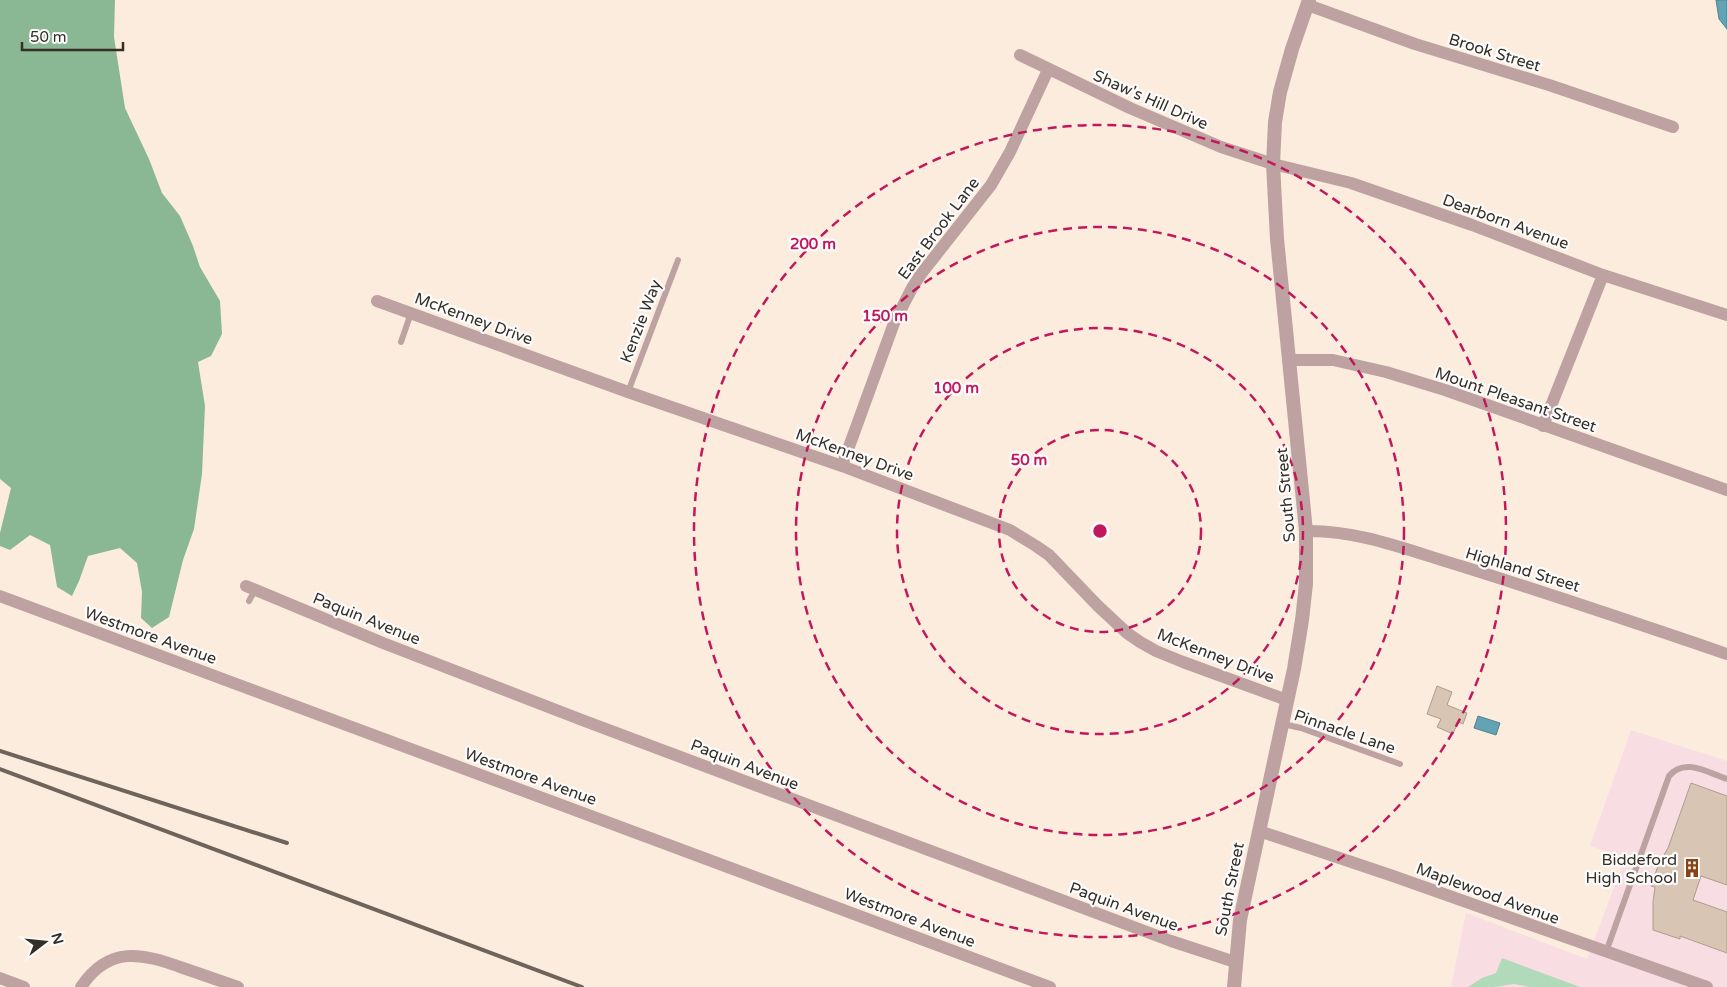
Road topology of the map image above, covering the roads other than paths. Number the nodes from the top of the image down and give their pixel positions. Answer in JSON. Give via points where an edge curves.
{"nodes":[{"id":1,"x":1309,"y":2,"type":"edge"},
{"id":2,"x":1020,"y":55,"type":"dead end"},
{"id":3,"x":1048,"y":70,"type":"junction"},
{"id":4,"x":1673,"y":127,"type":"dead end"},
{"id":5,"x":1273,"y":164,"type":"junction"},
{"id":6,"x":678,"y":260,"type":"dead end"},
{"id":7,"x":1603,"y":275,"type":"junction"},
{"id":8,"x":377,"y":301,"type":"dead end"},
{"id":9,"x":411,"y":312,"type":"junction"},
{"id":10,"x":1727,"y":314,"type":"edge"},
{"id":11,"x":400,"y":342,"type":"dead end"},
{"id":12,"x":1289,"y":360,"type":"junction"},
{"id":13,"x":628,"y":392,"type":"junction"},
{"id":14,"x":1543,"y":426,"type":"junction"},
{"id":15,"x":842,"y":466,"type":"junction"},
{"id":16,"x":1727,"y":490,"type":"edge"},
{"id":17,"x":1306,"y":531,"type":"junction"},
{"id":18,"x":250,"y":593,"type":"dead end"},
{"id":19,"x":0,"y":596,"type":"edge"},
{"id":20,"x":1727,"y":654,"type":"edge"},
{"id":21,"x":1287,"y":700,"type":"junction"},
{"id":22,"x":1282,"y":723,"type":"junction"},
{"id":23,"x":1400,"y":764,"type":"dead end"},
{"id":24,"x":1727,"y":780,"type":"edge"},
{"id":25,"x":1259,"y":831,"type":"junction"},
{"id":26,"x":1606,"y":952,"type":"junction"},
{"id":27,"x":1235,"y":962,"type":"junction"},
{"id":28,"x":0,"y":978,"type":"edge"},
{"id":29,"x":24,"y":987,"type":"edge"},
{"id":30,"x":81,"y":987,"type":"edge"},
{"id":31,"x":238,"y":987,"type":"edge"},
{"id":32,"x":1050,"y":987,"type":"edge"},
{"id":33,"x":1234,"y":987,"type":"edge"},
{"id":34,"x":1706,"y":987,"type":"edge"}],
"edges":[{"from":1,"to":4,"type":"street","name":"Brook Street","via":[[1415,44]]},
{"from":1,"to":5,"type":"street","name":"South Street","via":[[1280,92]]},
{"from":2,"to":3,"type":"street","name":"Shaw's Hill Drive"},
{"from":3,"to":5,"type":"street","name":"Shaw's Hill Drive","via":[[1178,130]]},
{"from":3,"to":15,"type":"street","name":"East Brook Lane","via":[[991,185],[921,274],[903,304]]},
{"from":5,"to":7,"type":"street","name":"Dearborn Avenue","via":[[1351,183]]},
{"from":5,"to":12,"type":"street","name":"South Street"},
{"from":6,"to":13,"type":"lane","name":"Kenzie Way"},
{"from":7,"to":10,"type":"street","name":"Dearborn Avenue"},
{"from":7,"to":14,"type":"street"},
{"from":8,"to":9,"type":"street","name":"McKenney Drive"},
{"from":9,"to":11,"type":"lane"},
{"from":9,"to":13,"type":"street","name":"McKenney Drive"},
{"from":12,"to":14,"type":"street","name":"Mount Pleasant Street","via":[[1333,360],[1361,365],[1445,390]]},
{"from":12,"to":17,"type":"street","name":"South Street"},
{"from":13,"to":15,"type":"street","name":"McKenney Drive"},
{"from":14,"to":16,"type":"street","name":"Mount Pleasant Street"},
{"from":15,"to":21,"type":"street","name":"McKenney Drive","via":[[1010,530],[1049,556],[1109,617],[1140,642],[1183,662]]},
{"from":17,"to":20,"type":"street","name":"Highland Street","via":[[1334,531],[1370,538],[1566,598]]},
{"from":17,"to":21,"type":"street","name":"South Street","via":[[1304,605]]},
{"from":18,"to":27,"type":"street","name":"Paquin Avenue","via":[[1171,941]]},
{"from":19,"to":32,"type":"street","name":"Westmore Avenue"},
{"from":21,"to":22,"type":"street","name":"South Street"},
{"from":22,"to":23,"type":"lane","name":"Pinnacle Lane"},
{"from":22,"to":25,"type":"street","name":"South Street"},
{"from":24,"to":26,"type":"lane","via":[[1685,766],[1678,767],[1669,776]]},
{"from":25,"to":26,"type":"street","name":"Maplewood Avenue"},
{"from":25,"to":27,"type":"street","name":"South Street","via":[[1239,926]]},
{"from":26,"to":34,"type":"street","name":"Maplewood Avenue"},
{"from":27,"to":33,"type":"street","name":"South Street"},
{"from":28,"to":29,"type":"street"},
{"from":30,"to":31,"type":"street","via":[[106,962],[132,955],[167,962]]}]}
